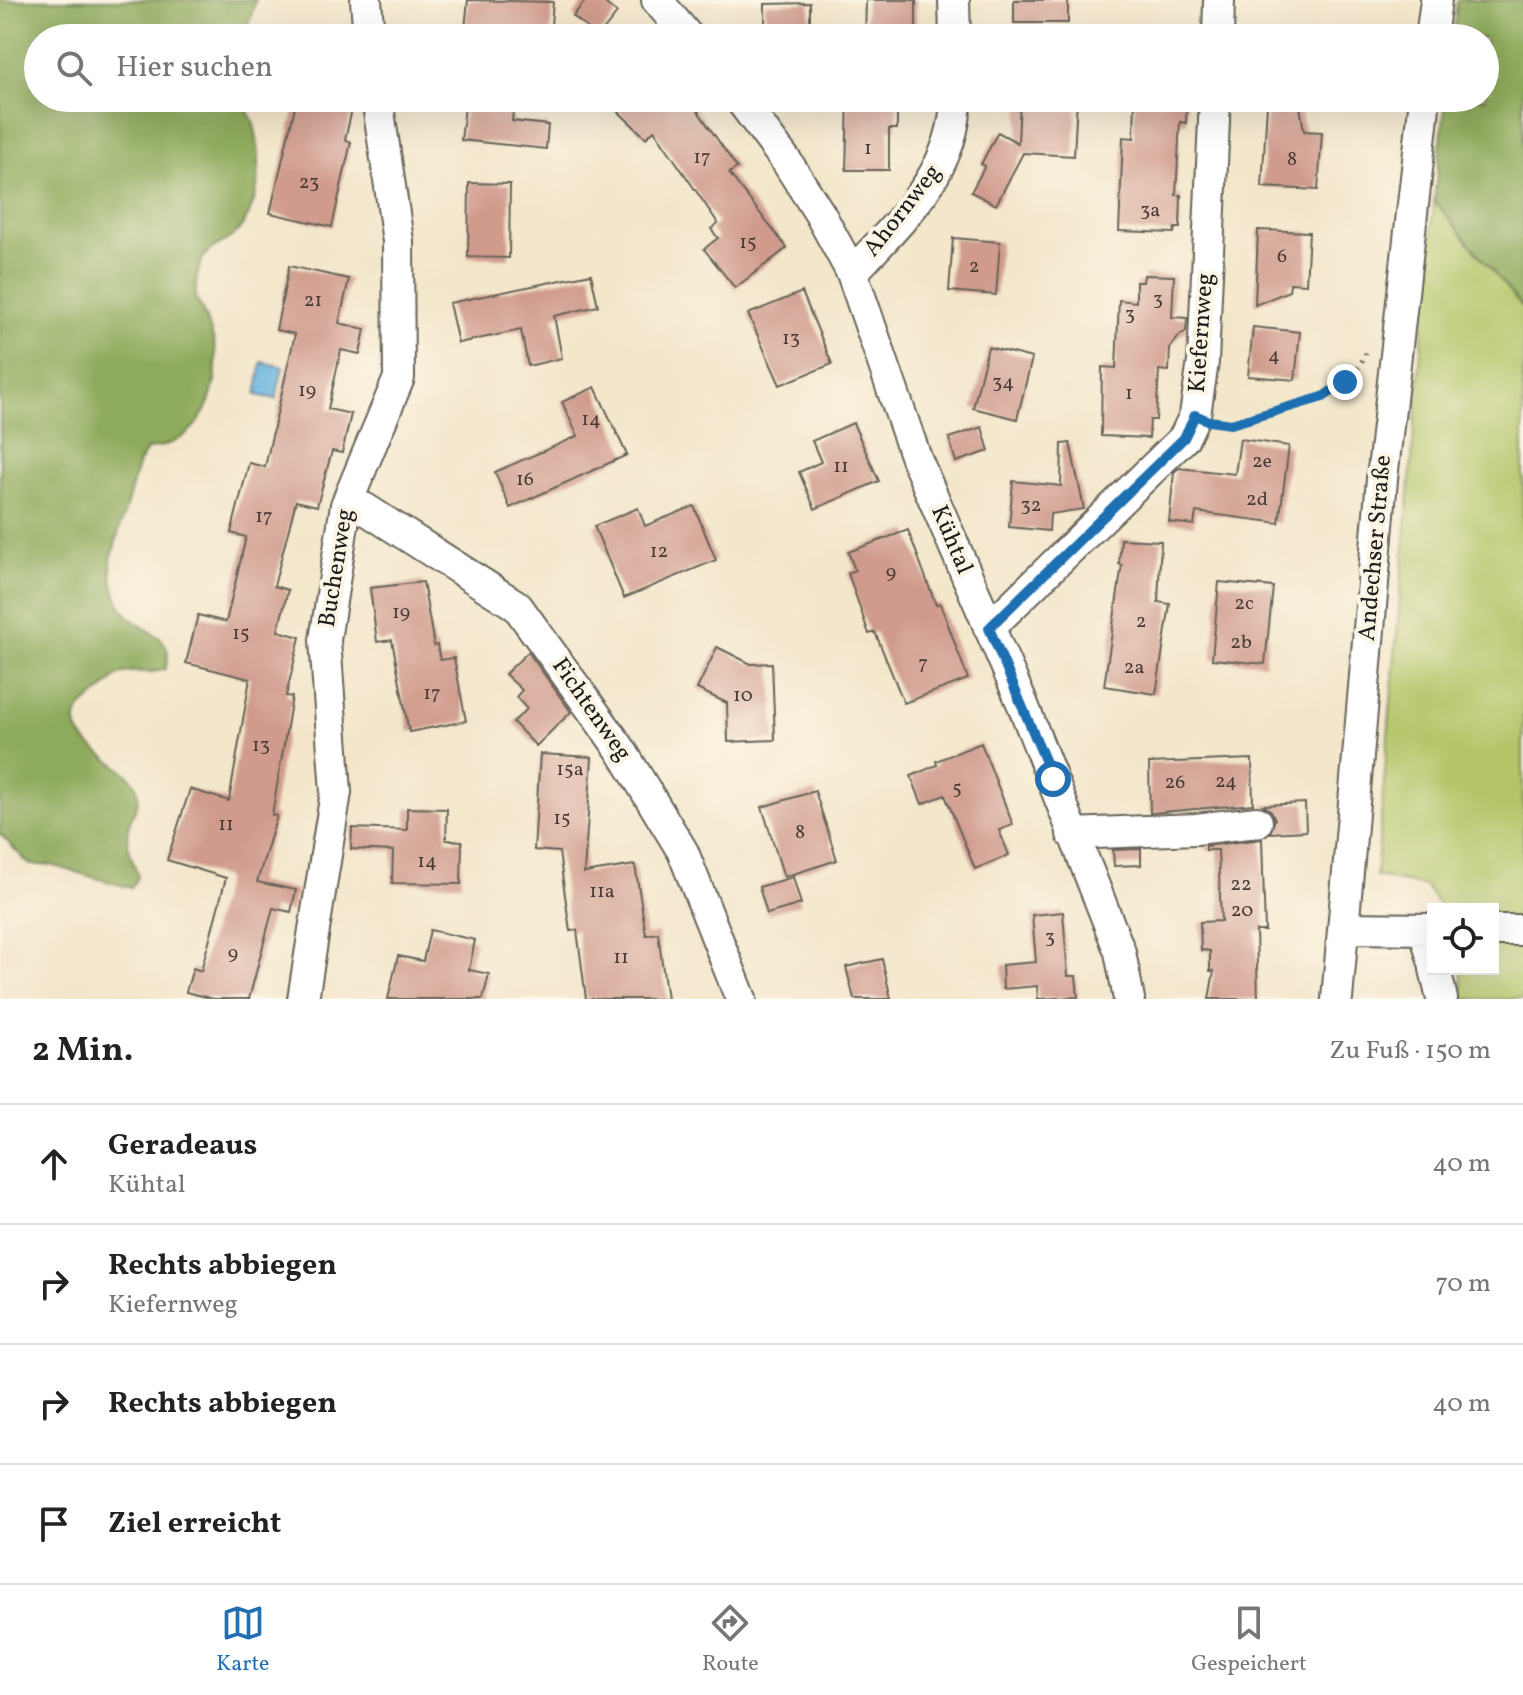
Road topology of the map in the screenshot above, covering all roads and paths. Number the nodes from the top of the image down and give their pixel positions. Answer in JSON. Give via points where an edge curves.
{"nodes":[{"id":1,"x":366,"y":0,"type":"edge"},
{"id":2,"x":657,"y":0,"type":"edge"},
{"id":3,"x":954,"y":0,"type":"edge"},
{"id":4,"x":1219,"y":0,"type":"edge"},
{"id":5,"x":1436,"y":0,"type":"edge"},
{"id":6,"x":368,"y":24,"type":"edge"},
{"id":7,"x":677,"y":24,"type":"edge"},
{"id":8,"x":955,"y":24,"type":"edge"},
{"id":9,"x":1218,"y":24,"type":"edge"},
{"id":10,"x":1433,"y":24,"type":"edge"},
{"id":11,"x":379,"y":112,"type":"edge"},
{"id":12,"x":749,"y":112,"type":"edge"},
{"id":13,"x":955,"y":112,"type":"edge"},
{"id":14,"x":1214,"y":112,"type":"edge"},
{"id":15,"x":1423,"y":112,"type":"edge"},
{"id":16,"x":852,"y":273,"type":"junction"},
{"id":17,"x":1368,"y":342,"type":"dead end"},
{"id":18,"x":1195,"y":415,"type":"junction"},
{"id":19,"x":346,"y":505,"type":"junction"},
{"id":20,"x":989,"y":628,"type":"junction"},
{"id":21,"x":1257,"y":822,"type":"dead end"},
{"id":22,"x":1072,"y":834,"type":"junction"},
{"id":23,"x":1344,"y":928,"type":"junction"},
{"id":24,"x":1427,"y":929,"type":"edge"},
{"id":25,"x":1499,"y":930,"type":"edge"},
{"id":26,"x":1523,"y":930,"type":"edge"},
{"id":27,"x":1436,"y":975,"type":"edge"},
{"id":28,"x":303,"y":999,"type":"edge"},
{"id":29,"x":741,"y":999,"type":"edge"},
{"id":30,"x":1129,"y":999,"type":"edge"},
{"id":31,"x":1337,"y":999,"type":"edge"},
{"id":32,"x":1442,"y":999,"type":"edge"}],
"edges":[{"from":1,"to":6,"type":"street"},
{"from":2,"to":7,"type":"street"},
{"from":3,"to":8,"type":"street"},
{"from":4,"to":9,"type":"street"},
{"from":5,"to":10,"type":"street"},
{"from":11,"to":19,"type":"street","name":"Buchenweg","via":[[398,241],[399,378]]},
{"from":12,"to":16,"type":"street","name":"Kühtal","via":[[804,188]]},
{"from":13,"to":16,"type":"street","name":"Ahornweg","via":[[940,168],[908,213]]},
{"from":14,"to":18,"type":"street","name":"Kiefernweg","via":[[1203,362]]},
{"from":15,"to":23,"type":"street","name":"Andechser Straße","via":[[1382,479]]},
{"from":16,"to":20,"type":"street","name":"Kühtal","via":[[916,458]]},
{"from":17,"to":18,"type":"path","via":[[1365,356],[1345,382],[1323,397],[1231,424]]},
{"from":18,"to":20,"type":"street","name":"Kiefernweg","via":[[1184,438]]},
{"from":19,"to":28,"type":"street","name":"Buchenweg","via":[[325,640],[336,792]]},
{"from":19,"to":29,"type":"street","name":"Fichtenweg","via":[[364,508],[517,606],[621,750],[683,852]]},
{"from":20,"to":22,"type":"street","name":"Kühtal"},
{"from":21,"to":22,"type":"street"},
{"from":22,"to":30,"type":"street","name":"Kühtal","via":[[1120,952]]},
{"from":23,"to":24,"type":"street"},
{"from":23,"to":31,"type":"street","name":"Andechser Straße"},
{"from":25,"to":26,"type":"street"},
{"from":27,"to":32,"type":"street"}]}
